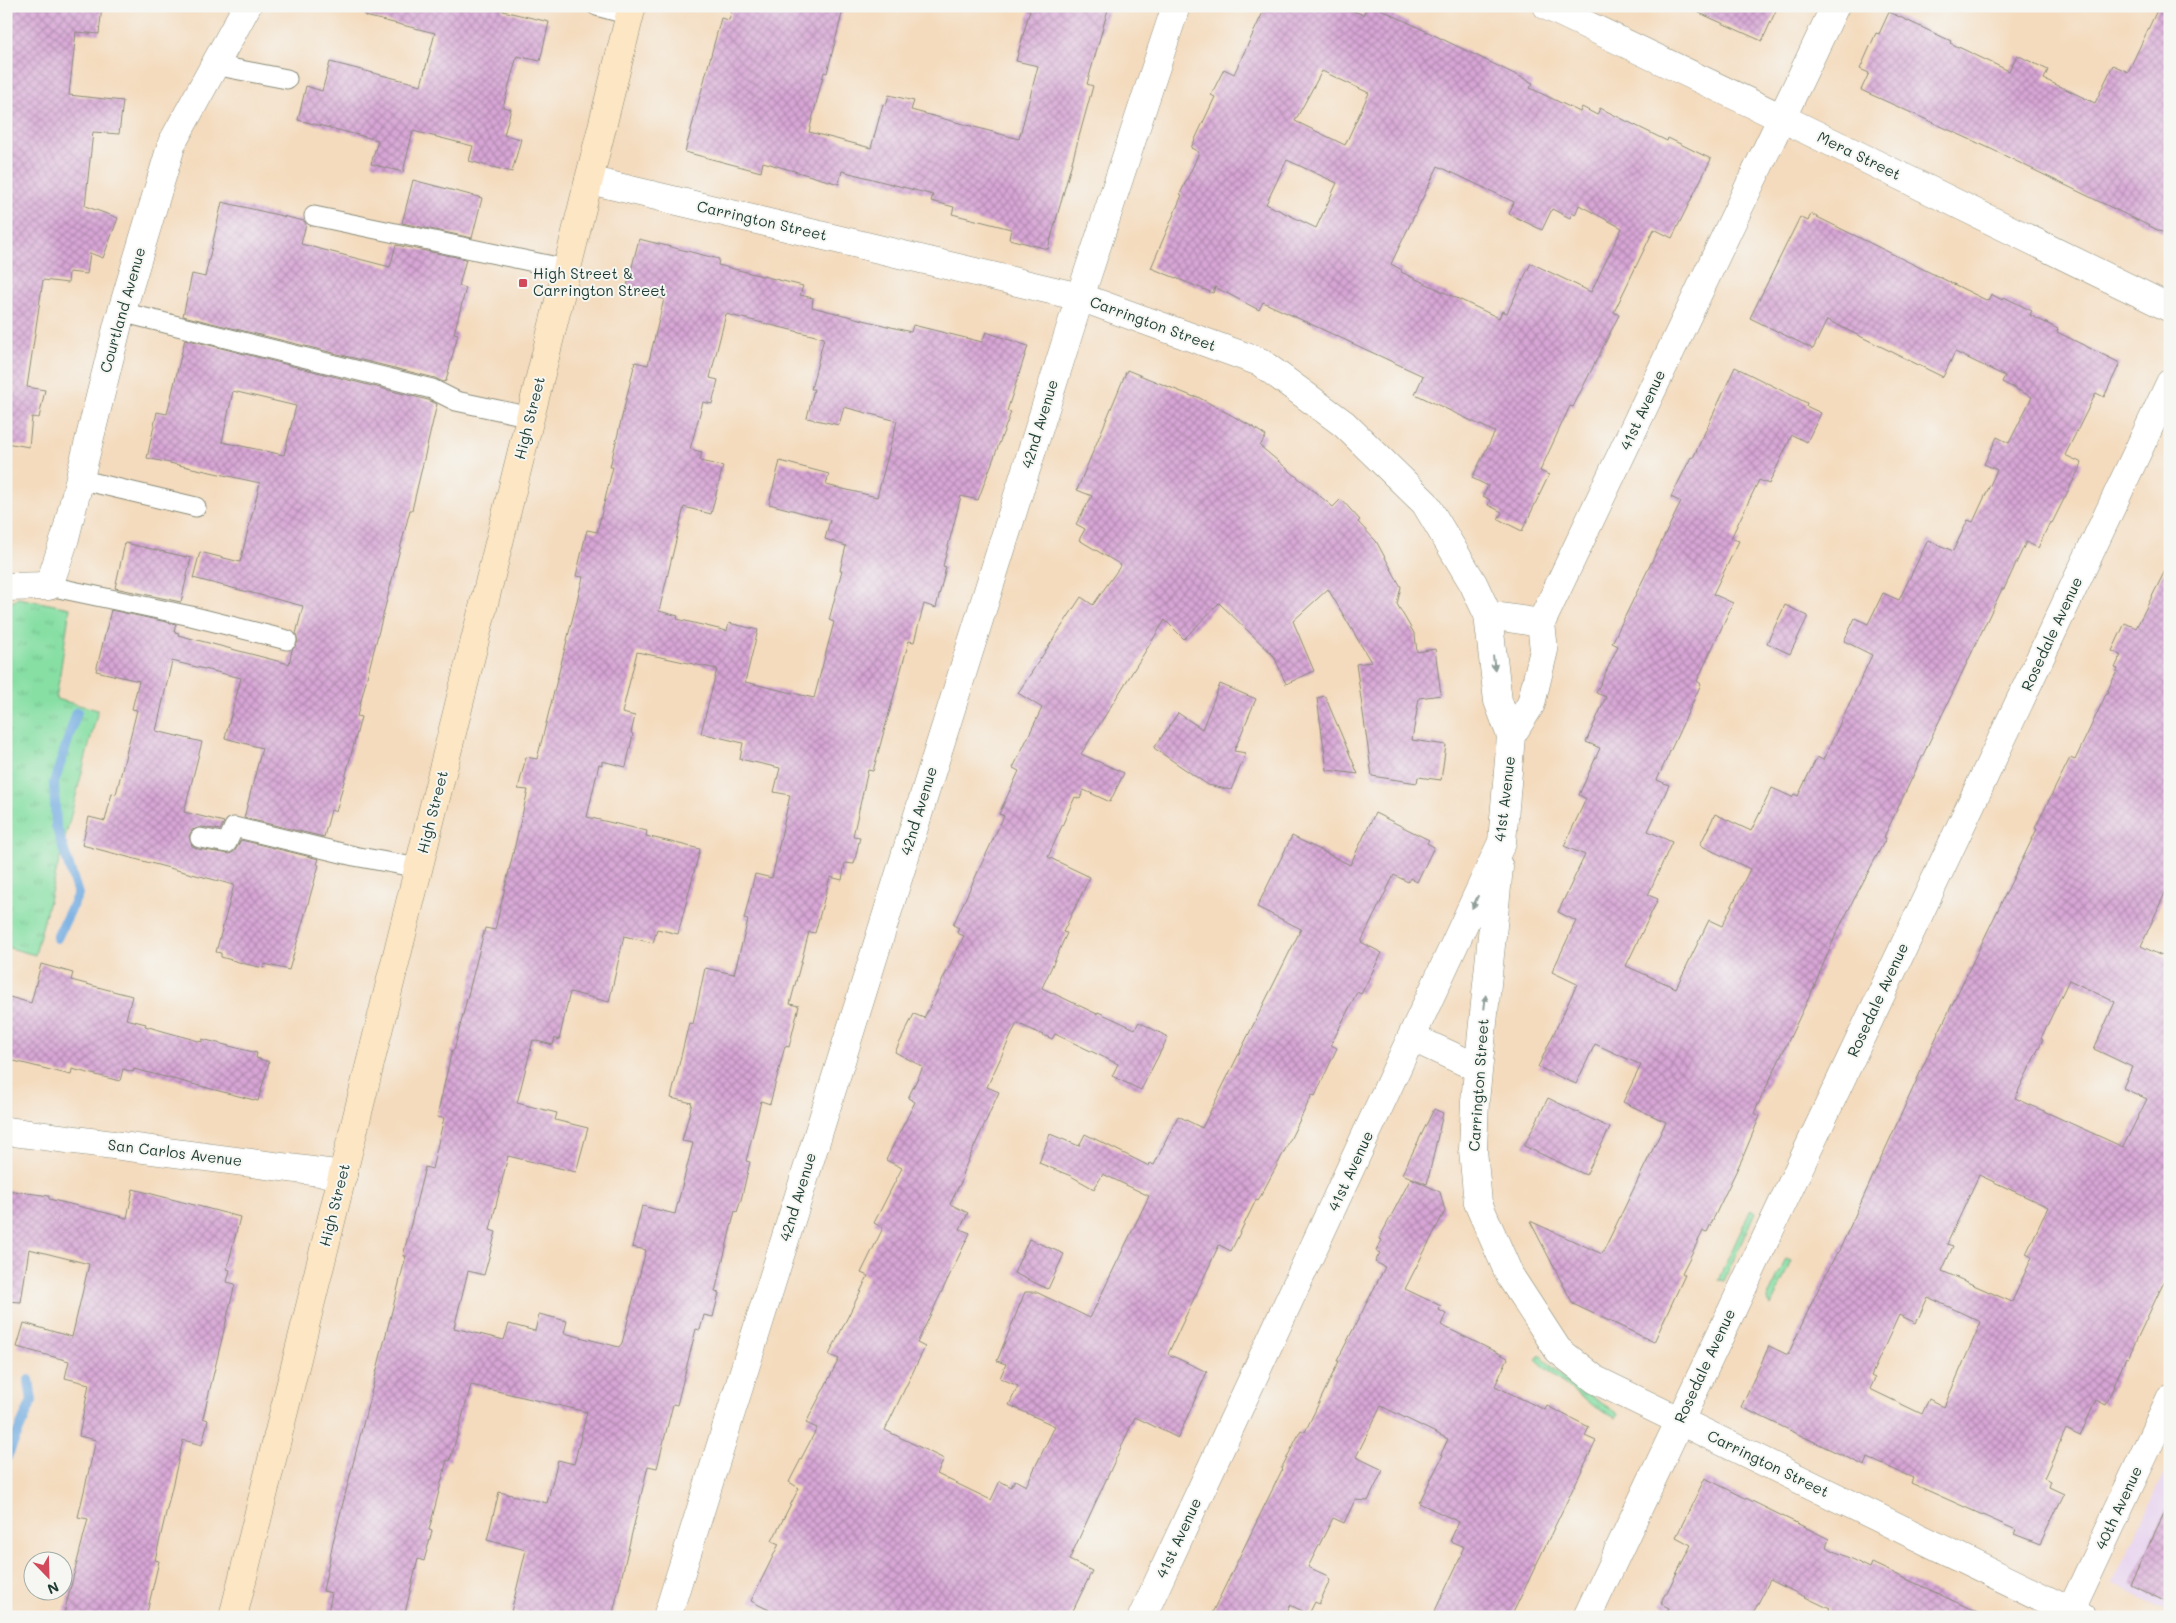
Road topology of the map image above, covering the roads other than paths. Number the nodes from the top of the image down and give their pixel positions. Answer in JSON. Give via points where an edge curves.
{"nodes":[{"id":1,"x":247,"y":6,"type":"edge"},
{"id":2,"x":597,"y":6,"type":"edge"},
{"id":3,"x":1176,"y":6,"type":"edge"},
{"id":4,"x":1547,"y":6,"type":"edge"},
{"id":5,"x":1835,"y":6,"type":"edge"},
{"id":6,"x":631,"y":10,"type":"edge"},
{"id":7,"x":214,"y":65,"type":"junction"},
{"id":8,"x":287,"y":79,"type":"dead end"},
{"id":9,"x":1782,"y":118,"type":"junction"},
{"id":10,"x":589,"y":180,"type":"junction"},
{"id":11,"x":314,"y":216,"type":"dead end"},
{"id":12,"x":567,"y":270,"type":"junction"},
{"id":13,"x":1080,"y":297,"type":"junction"},
{"id":14,"x":2170,"y":308,"type":"edge"},
{"id":15,"x":121,"y":312,"type":"junction"},
{"id":16,"x":2170,"y":383,"type":"edge"},
{"id":17,"x":530,"y":417,"type":"junction"},
{"id":18,"x":78,"y":479,"type":"junction"},
{"id":19,"x":196,"y":507,"type":"dead end"},
{"id":20,"x":49,"y":586,"type":"junction"},
{"id":21,"x":6,"y":587,"type":"edge"},
{"id":22,"x":1488,"y":615,"type":"junction"},
{"id":23,"x":1541,"y":624,"type":"junction"},
{"id":24,"x":287,"y":640,"type":"dead end"},
{"id":25,"x":1511,"y":736,"type":"junction"},
{"id":26,"x":200,"y":838,"type":"dead end"},
{"id":27,"x":1502,"y":842,"type":"junction"},
{"id":28,"x":419,"y":868,"type":"junction"},
{"id":29,"x":1413,"y":1038,"type":"junction"},
{"id":30,"x":1478,"y":1068,"type":"junction"},
{"id":31,"x":6,"y":1131,"type":"edge"},
{"id":32,"x":343,"y":1175,"type":"junction"},
{"id":33,"x":2170,"y":1398,"type":"edge"},
{"id":34,"x":1679,"y":1420,"type":"junction"},
{"id":35,"x":2073,"y":1615,"type":"edge"},
{"id":36,"x":233,"y":1617,"type":"edge"},
{"id":37,"x":667,"y":1617,"type":"edge"},
{"id":38,"x":1142,"y":1617,"type":"edge"},
{"id":39,"x":1586,"y":1617,"type":"edge"}],
"edges":[{"from":1,"to":7,"type":"street","name":"Courtland Avenue"},
{"from":2,"to":6,"type":"lane"},
{"from":3,"to":13,"type":"street","name":"42nd Avenue"},
{"from":4,"to":9,"type":"street","name":"Mera Street"},
{"from":5,"to":9,"type":"street","name":"41st Avenue"},
{"from":6,"to":10,"type":"main road","name":"High Street"},
{"from":7,"to":8,"type":"lane"},
{"from":7,"to":15,"type":"street","name":"Courtland Avenue","via":[[172,143]]},
{"from":9,"to":14,"type":"street","name":"Mera Street"},
{"from":9,"to":23,"type":"street","name":"41st Avenue"},
{"from":10,"to":12,"type":"main road","name":"High Street"},
{"from":10,"to":13,"type":"street","name":"Carrington Street"},
{"from":11,"to":12,"type":"lane"},
{"from":12,"to":17,"type":"main road","name":"High Street"},
{"from":13,"to":22,"type":"street","name":"Carrington Street","via":[[1260,362],[1344,424],[1425,503],[1473,583]]},
{"from":13,"to":37,"type":"street","name":"42nd Avenue"},
{"from":15,"to":17,"type":"lane","via":[[432,389],[456,401]]},
{"from":15,"to":18,"type":"street","name":"Courtland Avenue"},
{"from":16,"to":34,"type":"street","name":"Rosedale Avenue"},
{"from":17,"to":28,"type":"main road","name":"High Street"},
{"from":18,"to":19,"type":"lane"},
{"from":18,"to":20,"type":"street","name":"Courtland Avenue","via":[[65,538]]},
{"from":20,"to":21,"type":"street"},
{"from":20,"to":24,"type":"lane"},
{"from":22,"to":23,"type":"street"},
{"from":22,"to":25,"type":"street","name":"Carrington Street","one_way":true,"via":[[1498,701]]},
{"from":23,"to":25,"type":"street","name":"41st Avenue","via":[[1544,650],[1531,704]]},
{"from":25,"to":27,"type":"street","name":"41st Avenue"},
{"from":26,"to":28,"type":"lane","via":[[227,843],[234,826],[354,856]]},
{"from":27,"to":29,"type":"street","name":"41st Avenue","one_way":true},
{"from":30,"to":27,"type":"street","name":"Carrington Street","one_way":true},
{"from":28,"to":32,"type":"main road","name":"High Street"},
{"from":29,"to":30,"type":"street"},
{"from":29,"to":38,"type":"street","name":"41st Avenue"},
{"from":30,"to":34,"type":"street","name":"Carrington Street","via":[[1473,1150],[1478,1203],[1510,1276],[1558,1350],[1596,1380]]},
{"from":31,"to":32,"type":"street","name":"San Carlos Avenue"},
{"from":32,"to":36,"type":"main road","name":"High Street"},
{"from":33,"to":35,"type":"street","name":"40th Avenue"},
{"from":34,"to":35,"type":"street","name":"Carrington Street"},
{"from":34,"to":39,"type":"street","name":"Rosedale Avenue"}]}
